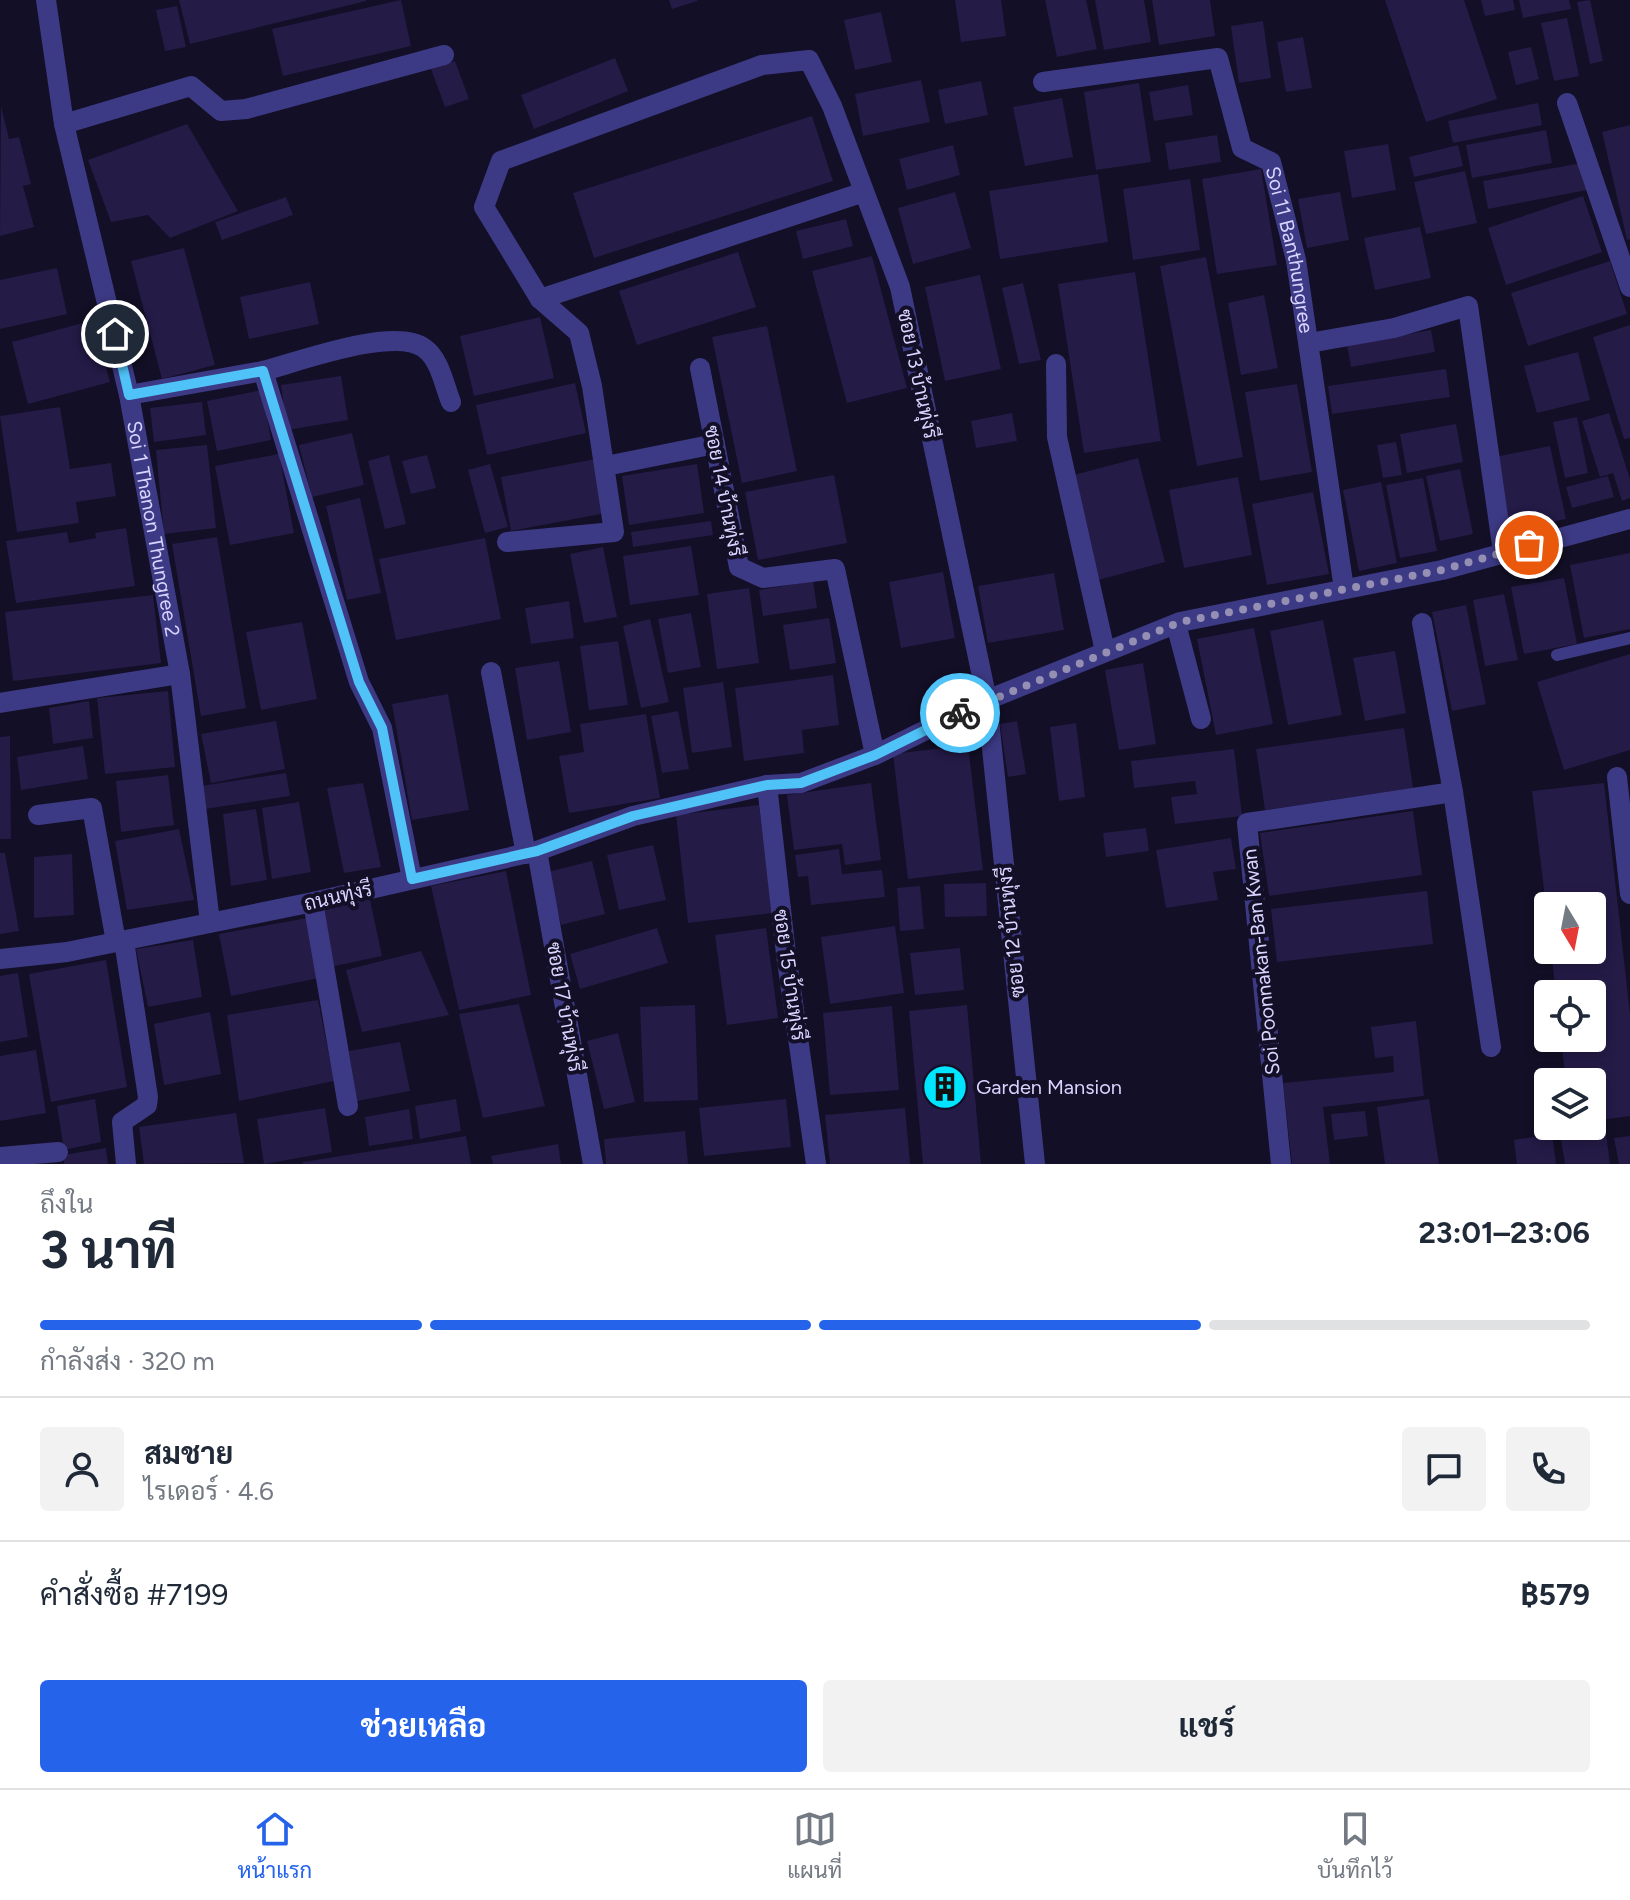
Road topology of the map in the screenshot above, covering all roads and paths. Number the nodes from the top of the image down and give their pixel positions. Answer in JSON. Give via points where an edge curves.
{"nodes":[{"id":1,"x":46,"y":0,"type":"edge"},
{"id":2,"x":444,"y":55,"type":"dead end"},
{"id":3,"x":1043,"y":82,"type":"dead end"},
{"id":4,"x":1567,"y":103,"type":"dead end"},
{"id":5,"x":64,"y":124,"type":"junction"},
{"id":6,"x":864,"y":192,"type":"junction"},
{"id":7,"x":1630,"y":287,"type":"edge"},
{"id":8,"x":540,"y":299,"type":"junction"},
{"id":9,"x":1309,"y":343,"type":"junction"},
{"id":10,"x":1056,"y":364,"type":"dead end"},
{"id":11,"x":700,"y":368,"type":"dead end"},
{"id":12,"x":263,"y":371,"type":"junction"},
{"id":13,"x":129,"y":395,"type":"junction"},
{"id":14,"x":451,"y":402,"type":"dead end"},
{"id":15,"x":715,"y":444,"type":"junction"},
{"id":16,"x":606,"y":466,"type":"junction"},
{"id":17,"x":1630,"y":519,"type":"edge"},
{"id":18,"x":507,"y":542,"type":"dead end"},
{"id":19,"x":1503,"y":552,"type":"junction"},
{"id":20,"x":1344,"y":589,"type":"junction"},
{"id":21,"x":1422,"y":623,"type":"dead end"},
{"id":22,"x":1176,"y":624,"type":"junction"},
{"id":23,"x":1630,"y":638,"type":"edge"},
{"id":24,"x":1105,"y":651,"type":"junction"},
{"id":25,"x":1557,"y":655,"type":"dead end"},
{"id":26,"x":491,"y":672,"type":"dead end"},
{"id":27,"x":180,"y":674,"type":"junction"},
{"id":28,"x":987,"y":700,"type":"junction"},
{"id":29,"x":0,"y":703,"type":"edge"},
{"id":30,"x":1201,"y":719,"type":"dead end"},
{"id":31,"x":875,"y":755,"type":"junction"},
{"id":32,"x":1617,"y":777,"type":"dead end"},
{"id":33,"x":767,"y":785,"type":"junction"},
{"id":34,"x":1453,"y":792,"type":"junction"},
{"id":35,"x":38,"y":815,"type":"dead end"},
{"id":36,"x":532,"y":852,"type":"junction"},
{"id":37,"x":412,"y":879,"type":"junction"},
{"id":38,"x":1630,"y":894,"type":"edge"},
{"id":39,"x":313,"y":902,"type":"junction"},
{"id":40,"x":210,"y":922,"type":"junction"},
{"id":41,"x":120,"y":942,"type":"junction"},
{"id":42,"x":0,"y":959,"type":"edge"},
{"id":43,"x":1491,"y":1047,"type":"dead end"},
{"id":44,"x":348,"y":1106,"type":"dead end"},
{"id":45,"x":58,"y":1152,"type":"dead end"},
{"id":46,"x":0,"y":1157,"type":"edge"},
{"id":47,"x":126,"y":1164,"type":"edge"},
{"id":48,"x":593,"y":1164,"type":"edge"},
{"id":49,"x":816,"y":1164,"type":"edge"},
{"id":50,"x":1035,"y":1164,"type":"edge"},
{"id":51,"x":1281,"y":1164,"type":"edge"}],
"edges":[{"from":1,"to":5,"type":"street","name":"Soi 1 Thanon Thungree 2"},
{"from":2,"to":5,"type":"street","via":[[234,111],[211,106],[191,86]]},
{"from":3,"to":9,"type":"street","name":"Soi 11 Banthungree","via":[[1218,58],[1242,148],[1271,162],[1296,260]]},
{"from":4,"to":7,"type":"street"},
{"from":5,"to":13,"type":"street","name":"Soi 1 Thanon Thungree 2"},
{"from":6,"to":8,"type":"street"},
{"from":6,"to":8,"type":"street","name":"ซอย 13 บ้านทุ่งรี","via":[[809,60],[762,65],[501,161],[484,207]]},
{"from":6,"to":28,"type":"street","name":"ซอย 13 บ้านทุ่งรี","via":[[900,287]]},
{"from":8,"to":16,"type":"street","via":[[579,333]]},
{"from":9,"to":19,"type":"street","via":[[1394,328],[1468,306]]},
{"from":9,"to":20,"type":"street","name":"Soi 11 Banthungree"},
{"from":10,"to":24,"type":"street","via":[[1057,437]]},
{"from":11,"to":15,"type":"street","name":"ซอย 14 บ้านทุ่งรี"},
{"from":12,"to":13,"type":"street"},
{"from":12,"to":14,"type":"street","via":[[372,344],[411,341],[436,362]]},
{"from":12,"to":37,"type":"street","via":[[359,682],[382,728]]},
{"from":13,"to":27,"type":"street","name":"Soi 1 Thanon Thungree 2"},
{"from":15,"to":16,"type":"street"},
{"from":15,"to":31,"type":"street","name":"ซอย 14 บ้านทุ่งรี","via":[[739,567],[763,578],[835,569]]},
{"from":16,"to":18,"type":"street","via":[[614,532]]},
{"from":17,"to":19,"type":"street","name":"ถนนทุ่งรี"},
{"from":19,"to":20,"type":"street","name":"ถนนทุ่งรี"},
{"from":20,"to":22,"type":"street","name":"ถนนทุ่งรี"},
{"from":21,"to":34,"type":"street"},
{"from":22,"to":24,"type":"street","name":"ถนนทุ่งรี"},
{"from":22,"to":30,"type":"street"},
{"from":23,"to":25,"type":"lane"},
{"from":24,"to":28,"type":"street","name":"ถนนทุ่งรี"},
{"from":26,"to":36,"type":"street","name":"ซอย 17 บ้านทุ่งรี"},
{"from":27,"to":29,"type":"street"},
{"from":27,"to":40,"type":"street","name":"Soi 1 Thanon Thungree 2"},
{"from":28,"to":31,"type":"street","name":"ถนนทุ่งรี"},
{"from":28,"to":50,"type":"street","name":"ซอย 12 บ้านทุ่งรี"},
{"from":31,"to":33,"type":"street","name":"ถนนทุ่งรี","via":[[801,783]]},
{"from":32,"to":38,"type":"street"},
{"from":33,"to":36,"type":"street","name":"ถนนทุ่งรี","via":[[633,816]]},
{"from":33,"to":49,"type":"street","name":"ซอย 15 บ้านทุ่งรี"},
{"from":34,"to":43,"type":"street"},
{"from":34,"to":51,"type":"street","name":"Soi Poonnakan-Ban Kwan","via":[[1247,823]]},
{"from":35,"to":41,"type":"street","via":[[92,808]]},
{"from":36,"to":37,"type":"street","name":"ถนนทุ่งรี"},
{"from":36,"to":48,"type":"street","name":"ซอย 17 บ้านทุ่งรี"},
{"from":37,"to":39,"type":"street","name":"ถนนทุ่งรี"},
{"from":39,"to":40,"type":"street","name":"ถนนทุ่งรี"},
{"from":39,"to":44,"type":"street"},
{"from":40,"to":41,"type":"street","name":"ถนนทุ่งรี"},
{"from":41,"to":42,"type":"street","name":"ถนนทุ่งรี"},
{"from":41,"to":47,"type":"street","via":[[148,1097],[147,1105],[122,1122]]},
{"from":45,"to":46,"type":"street"}]}
